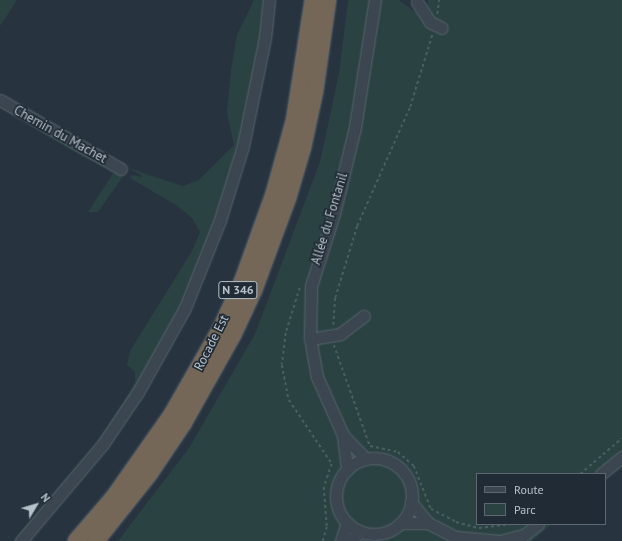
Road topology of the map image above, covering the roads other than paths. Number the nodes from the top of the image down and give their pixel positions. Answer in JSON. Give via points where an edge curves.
{"nodes":[{"id":1,"x":269,"y":0,"type":"edge"},
{"id":2,"x":313,"y":0,"type":"edge"},
{"id":3,"x":328,"y":0,"type":"edge"},
{"id":4,"x":375,"y":0,"type":"edge"},
{"id":5,"x":417,"y":2,"type":"dead end"},
{"id":6,"x":438,"y":27,"type":"road end"},
{"id":7,"x":0,"y":100,"type":"edge"},
{"id":8,"x":120,"y":169,"type":"dead end"},
{"id":9,"x":364,"y":316,"type":"dead end"},
{"id":10,"x":310,"y":339,"type":"junction"},
{"id":11,"x":343,"y":435,"type":"junction"},
{"id":12,"x":622,"y":457,"type":"edge"},
{"id":13,"x":366,"y":459,"type":"junction"},
{"id":14,"x":347,"y":470,"type":"junction"},
{"id":15,"x":601,"y":473,"type":"edge"},
{"id":16,"x":411,"y":502,"type":"junction"},
{"id":17,"x":428,"y":522,"type":"junction"},
{"id":18,"x":347,"y":523,"type":"junction"},
{"id":19,"x":401,"y":523,"type":"junction"},
{"id":20,"x":537,"y":525,"type":"edge"},
{"id":21,"x":361,"y":532,"type":"junction"},
{"id":22,"x":21,"y":541,"type":"edge"},
{"id":23,"x":76,"y":541,"type":"edge"},
{"id":24,"x":96,"y":541,"type":"edge"},
{"id":25,"x":341,"y":541,"type":"edge"},
{"id":26,"x":349,"y":541,"type":"edge"},
{"id":27,"x":500,"y":541,"type":"edge"}],
"edges":[{"from":1,"to":22,"type":"street","via":[[265,38],[243,146],[220,220],[185,308],[138,392],[103,444]]},
{"from":2,"to":23,"type":"highway","name":"Rocade Est","number":"N 346","via":[[294,121],[274,193],[242,282],[220,330],[172,414],[117,492]]},
{"from":3,"to":24,"type":"highway","name":"Rocade Est","number":"N 346","via":[[315,91],[302,147],[288,198],[254,290],[233,335],[183,424],[150,473]]},
{"from":4,"to":10,"type":"street","name":"Allée du Fontanil","via":[[356,127],[334,214],[311,286]]},
{"from":5,"to":6,"type":"street"},
{"from":7,"to":8,"type":"street","name":"Chemin du Machet"},
{"from":9,"to":10,"type":"street","via":[[332,336]]},
{"from":10,"to":11,"type":"street","name":"Allée du Fontanil","via":[[318,377]]},
{"from":11,"to":13,"type":"street","name":"Allée du Fontanil"},
{"from":11,"to":14,"type":"street","name":"Allée du Fontanil"},
{"from":12,"to":15,"type":"street"},
{"from":13,"to":14,"type":"street"},
{"from":13,"to":16,"type":"street","via":[[390,462],[400,469],[410,484]]},
{"from":14,"to":18,"type":"street","via":[[336,491],[340,513]]},
{"from":16,"to":17,"type":"street"},
{"from":16,"to":19,"type":"street"},
{"from":17,"to":19,"type":"street"},
{"from":17,"to":27,"type":"street","via":[[456,537]]},
{"from":18,"to":21,"type":"street"},
{"from":18,"to":25,"type":"street"},
{"from":19,"to":21,"type":"street","via":[[382,533]]},
{"from":20,"to":27,"type":"street","via":[[524,535]]},
{"from":21,"to":26,"type":"street"}]}
